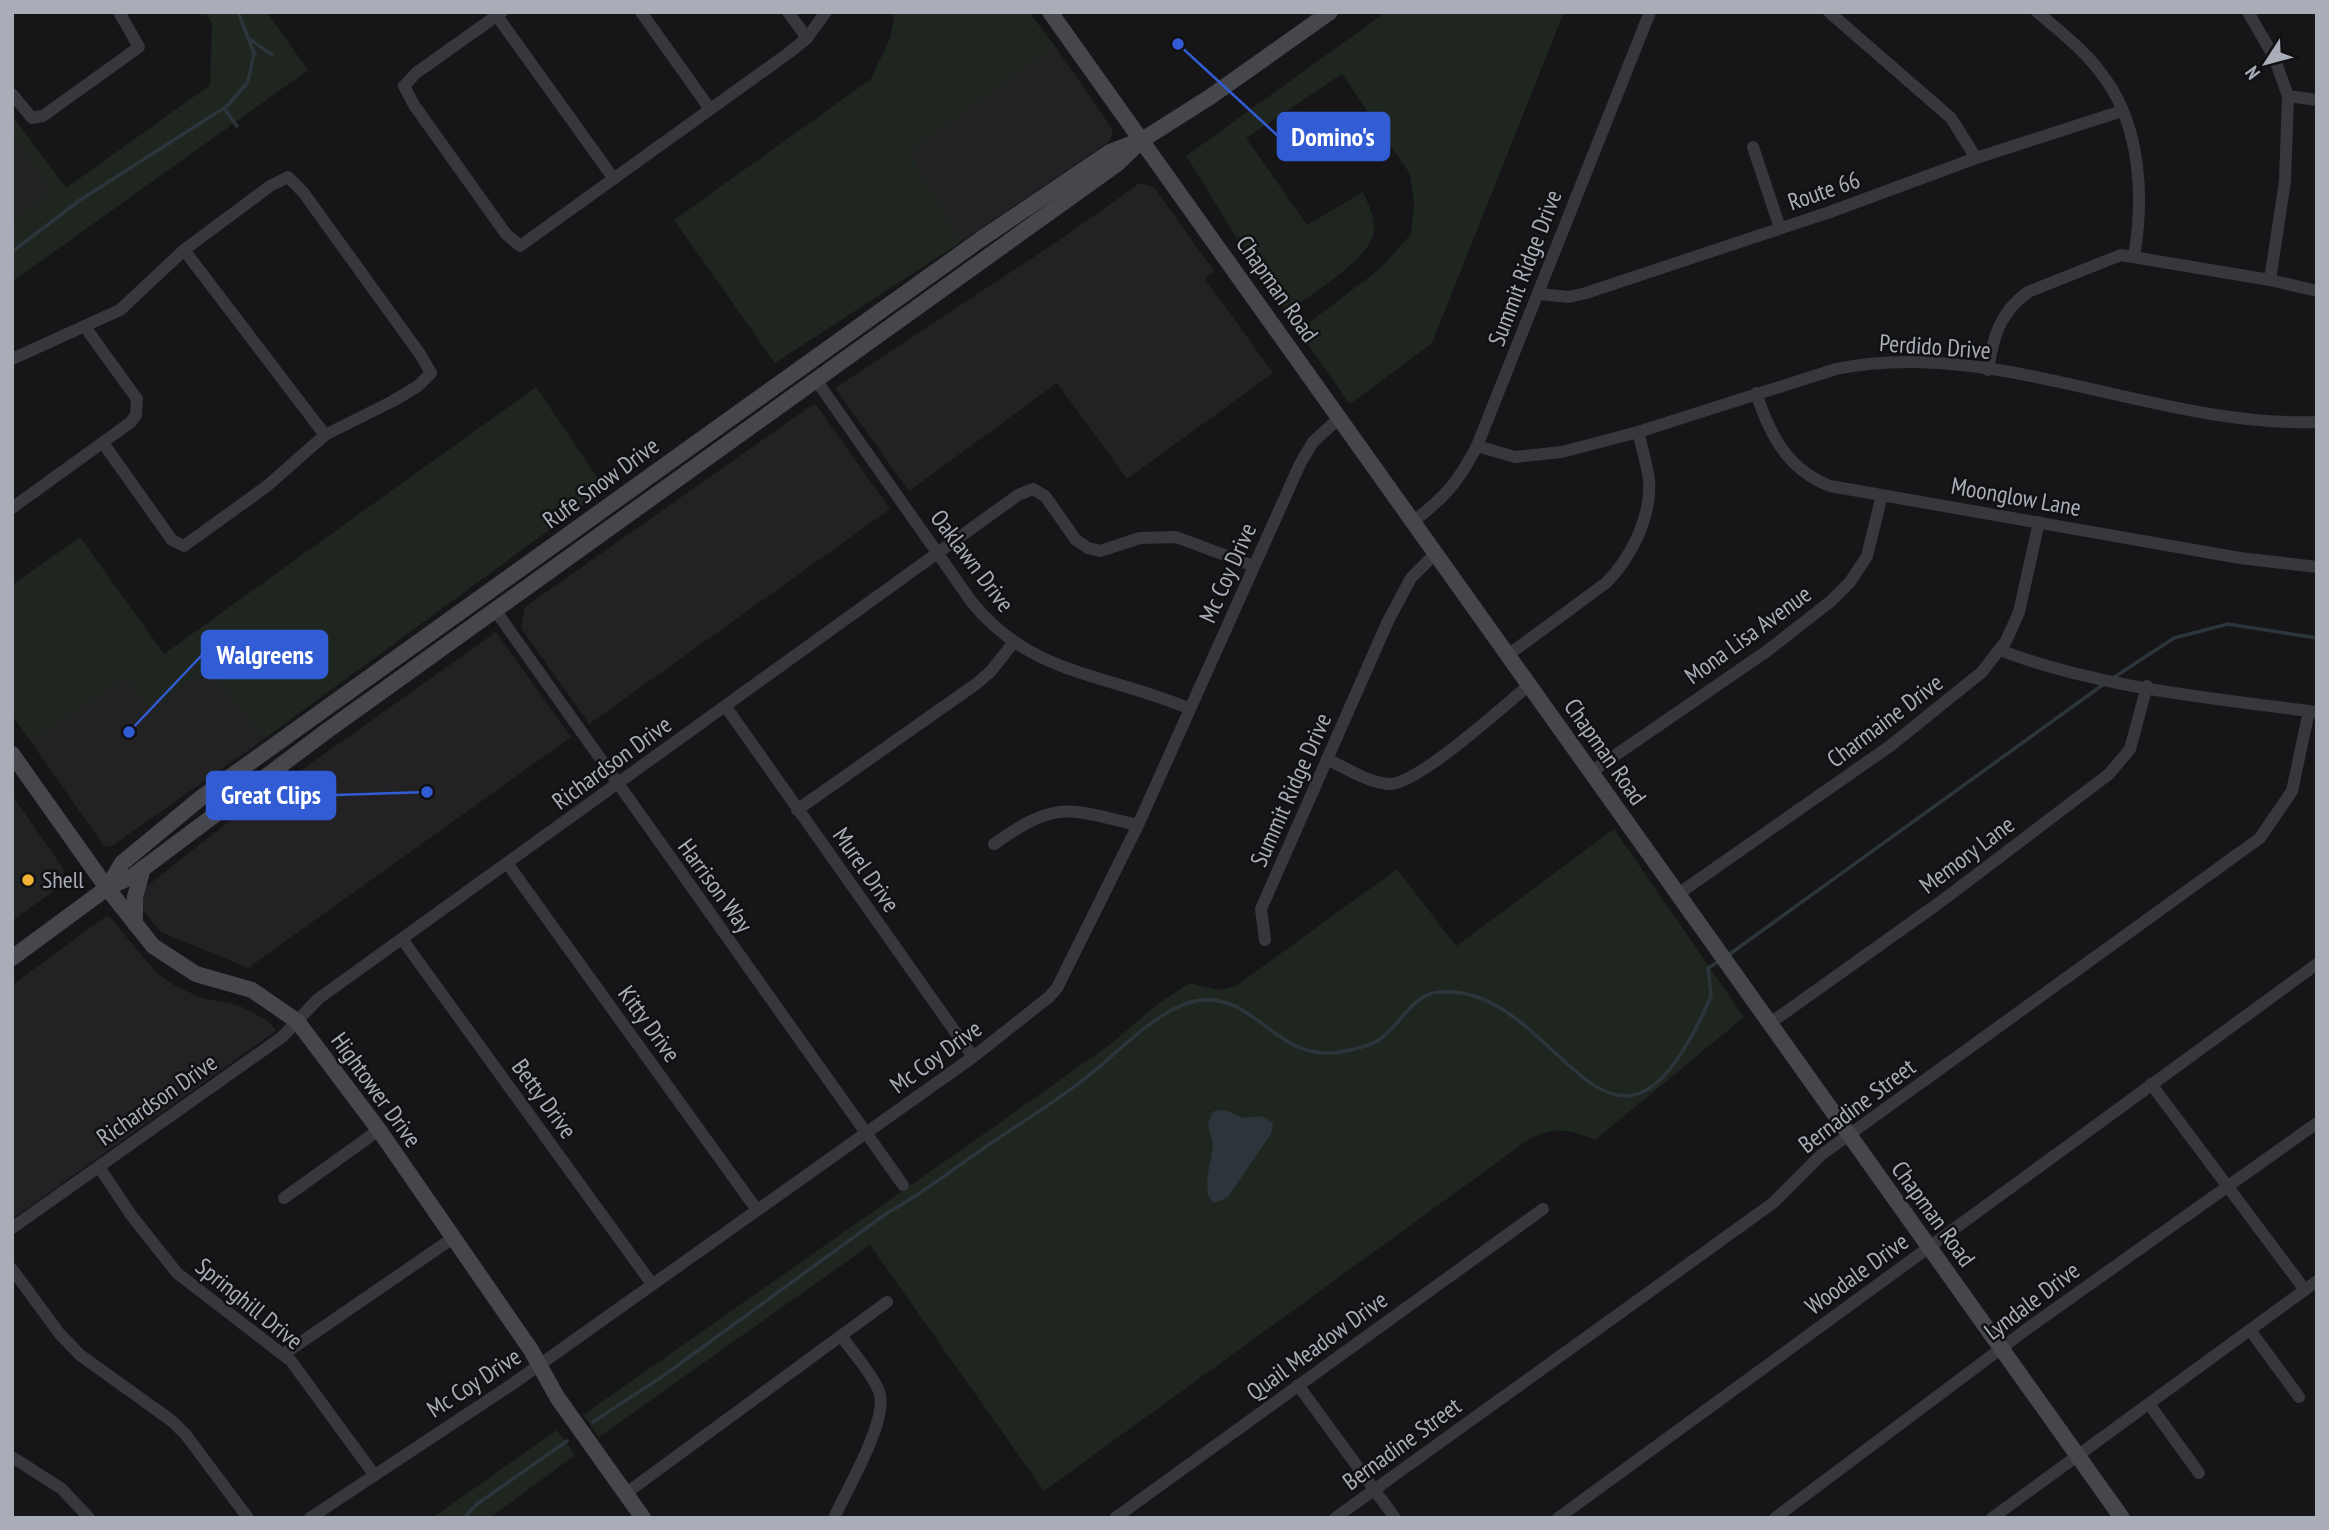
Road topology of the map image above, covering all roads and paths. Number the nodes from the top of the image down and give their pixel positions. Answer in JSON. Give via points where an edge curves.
{"nodes":[{"id":1,"x":119,"y":12,"type":"edge"},
{"id":2,"x":641,"y":12,"type":"edge"},
{"id":3,"x":788,"y":12,"type":"edge"},
{"id":4,"x":826,"y":12,"type":"edge"},
{"id":5,"x":1050,"y":12,"type":"edge"},
{"id":6,"x":1330,"y":12,"type":"edge"},
{"id":7,"x":1650,"y":12,"type":"edge"},
{"id":8,"x":1829,"y":12,"type":"edge"},
{"id":9,"x":2037,"y":12,"type":"edge"},
{"id":10,"x":2248,"y":12,"type":"edge"},
{"id":11,"x":499,"y":14,"type":"edge"},
{"id":12,"x":807,"y":38,"type":"junction"},
{"id":13,"x":12,"y":94,"type":"edge"},
{"id":14,"x":2288,"y":96,"type":"junction"},
{"id":15,"x":2317,"y":100,"type":"edge"},
{"id":16,"x":710,"y":109,"type":"junction"},
{"id":17,"x":2122,"y":111,"type":"junction"},
{"id":18,"x":1142,"y":140,"type":"junction"},
{"id":19,"x":1753,"y":147,"type":"dead end"},
{"id":20,"x":1976,"y":158,"type":"junction"},
{"id":21,"x":614,"y":179,"type":"junction"},
{"id":22,"x":1780,"y":228,"type":"junction"},
{"id":23,"x":184,"y":250,"type":"junction"},
{"id":24,"x":2134,"y":256,"type":"junction"},
{"id":25,"x":2270,"y":280,"type":"junction"},
{"id":26,"x":2317,"y":291,"type":"edge"},
{"id":27,"x":1538,"y":293,"type":"junction"},
{"id":28,"x":85,"y":327,"type":"junction"},
{"id":29,"x":12,"y":359,"type":"edge"},
{"id":30,"x":1988,"y":370,"type":"junction"},
{"id":31,"x":816,"y":380,"type":"junction"},
{"id":32,"x":1756,"y":393,"type":"junction"},
{"id":33,"x":1339,"y":418,"type":"junction"},
{"id":34,"x":2317,"y":422,"type":"edge"},
{"id":35,"x":1638,"y":432,"type":"junction"},
{"id":36,"x":325,"y":435,"type":"junction"},
{"id":37,"x":103,"y":443,"type":"junction"},
{"id":38,"x":1477,"y":446,"type":"junction"},
{"id":39,"x":1882,"y":495,"type":"junction"},
{"id":40,"x":12,"y":508,"type":"edge"},
{"id":41,"x":1414,"y":521,"type":"junction"},
{"id":42,"x":2039,"y":522,"type":"junction"},
{"id":43,"x":1436,"y":553,"type":"junction"},
{"id":44,"x":938,"y":554,"type":"junction"},
{"id":45,"x":1254,"y":566,"type":"junction"},
{"id":46,"x":2317,"y":567,"type":"edge"},
{"id":47,"x":495,"y":610,"type":"junction"},
{"id":48,"x":1014,"y":642,"type":"junction"},
{"id":49,"x":2000,"y":650,"type":"junction"},
{"id":50,"x":1508,"y":655,"type":"junction"},
{"id":51,"x":1529,"y":685,"type":"junction"},
{"id":52,"x":2147,"y":686,"type":"junction"},
{"id":53,"x":726,"y":707,"type":"junction"},
{"id":54,"x":1190,"y":709,"type":"junction"},
{"id":55,"x":2313,"y":712,"type":"edge"},
{"id":56,"x":12,"y":754,"type":"edge"},
{"id":57,"x":1327,"y":759,"type":"junction"},
{"id":58,"x":1591,"y":772,"type":"junction"},
{"id":59,"x":617,"y":786,"type":"junction"},
{"id":60,"x":797,"y":810,"type":"junction"},
{"id":61,"x":1138,"y":825,"type":"junction"},
{"id":62,"x":994,"y":844,"type":"dead end"},
{"id":63,"x":507,"y":863,"type":"junction"},
{"id":64,"x":143,"y":868,"type":"junction"},
{"id":65,"x":107,"y":888,"type":"junction"},
{"id":66,"x":1678,"y":894,"type":"junction"},
{"id":67,"x":135,"y":926,"type":"junction"},
{"id":68,"x":402,"y":939,"type":"junction"},
{"id":69,"x":1265,"y":940,"type":"dead end"},
{"id":70,"x":12,"y":958,"type":"edge"},
{"id":71,"x":2317,"y":964,"type":"edge"},
{"id":72,"x":297,"y":1021,"type":"junction"},
{"id":73,"x":1769,"y":1024,"type":"junction"},
{"id":74,"x":973,"y":1056,"type":"junction"},
{"id":75,"x":2151,"y":1084,"type":"junction"},
{"id":76,"x":2317,"y":1123,"type":"edge"},
{"id":77,"x":379,"y":1130,"type":"junction"},
{"id":78,"x":866,"y":1133,"type":"junction"},
{"id":79,"x":1848,"y":1135,"type":"junction"},
{"id":80,"x":99,"y":1167,"type":"junction"},
{"id":81,"x":903,"y":1185,"type":"dead end"},
{"id":82,"x":2228,"y":1186,"type":"junction"},
{"id":83,"x":284,"y":1198,"type":"dead end"},
{"id":84,"x":1543,"y":1209,"type":"dead end"},
{"id":85,"x":757,"y":1210,"type":"junction"},
{"id":86,"x":12,"y":1228,"type":"edge"},
{"id":87,"x":453,"y":1238,"type":"junction"},
{"id":88,"x":1929,"y":1248,"type":"junction"},
{"id":89,"x":12,"y":1269,"type":"edge"},
{"id":90,"x":2317,"y":1281,"type":"edge"},
{"id":91,"x":652,"y":1284,"type":"junction"},
{"id":92,"x":2305,"y":1290,"type":"junction"},
{"id":93,"x":887,"y":1302,"type":"dead end"},
{"id":94,"x":2250,"y":1330,"type":"junction"},
{"id":95,"x":842,"y":1337,"type":"junction"},
{"id":96,"x":2002,"y":1350,"type":"junction"},
{"id":97,"x":284,"y":1354,"type":"junction"},
{"id":98,"x":540,"y":1365,"type":"junction"},
{"id":99,"x":1298,"y":1385,"type":"junction"},
{"id":100,"x":2300,"y":1397,"type":"dead end"},
{"id":101,"x":2149,"y":1404,"type":"junction"},
{"id":102,"x":2077,"y":1456,"type":"junction"},
{"id":103,"x":12,"y":1457,"type":"edge"},
{"id":104,"x":373,"y":1473,"type":"junction"},
{"id":105,"x":2199,"y":1473,"type":"dead end"},
{"id":106,"x":1374,"y":1490,"type":"junction"},
{"id":107,"x":625,"y":1494,"type":"junction"},
{"id":108,"x":89,"y":1518,"type":"edge"},
{"id":109,"x":248,"y":1518,"type":"edge"},
{"id":110,"x":310,"y":1518,"type":"edge"},
{"id":111,"x":643,"y":1518,"type":"edge"},
{"id":112,"x":834,"y":1518,"type":"edge"},
{"id":113,"x":1115,"y":1518,"type":"edge"},
{"id":114,"x":1335,"y":1518,"type":"edge"},
{"id":115,"x":1395,"y":1518,"type":"edge"},
{"id":116,"x":1558,"y":1518,"type":"edge"},
{"id":117,"x":1775,"y":1518,"type":"edge"},
{"id":118,"x":1992,"y":1518,"type":"edge"},
{"id":119,"x":2122,"y":1518,"type":"edge"}],
"edges":[{"from":1,"to":13,"type":"street","via":[[139,47],[43,116],[32,118]]},
{"from":2,"to":16,"type":"street"},
{"from":3,"to":12,"type":"street"},
{"from":4,"to":12,"type":"street"},
{"from":5,"to":18,"type":"main road","name":"Chapman Road"},
{"from":6,"to":18,"type":"main road","name":"Rufe Snow Drive"},
{"from":7,"to":27,"type":"street","name":"Summit Ridge Drive"},
{"from":8,"to":20,"type":"street","via":[[1951,118]]},
{"from":9,"to":17,"type":"street","via":[[2097,67]]},
{"from":10,"to":14,"type":"street","via":[[2274,57]]},
{"from":11,"to":21,"type":"street"},
{"from":11,"to":21,"type":"street","via":[[415,73],[404,86],[414,105],[498,223],[520,246]]},
{"from":12,"to":16,"type":"street"},
{"from":14,"to":15,"type":"street"},
{"from":14,"to":25,"type":"street","via":[[2285,181]]},
{"from":16,"to":21,"type":"street"},
{"from":17,"to":20,"type":"street","name":"Route 66"},
{"from":17,"to":24,"type":"street","via":[[2138,178],[2140,218]]},
{"from":18,"to":31,"type":"main road","name":"Rufe Snow Drive","via":[[1118,164]]},
{"from":18,"to":33,"type":"main road","name":"Chapman Road"},
{"from":18,"to":65,"type":"main road","name":"Rufe Snow Drive","via":[[1110,152],[981,239],[202,797],[122,863]]},
{"from":19,"to":22,"type":"street"},
{"from":20,"to":22,"type":"street","name":"Route 66"},
{"from":22,"to":27,"type":"street","name":"Route 66","via":[[1586,293],[1569,297]]},
{"from":23,"to":28,"type":"street","via":[[120,310]]},
{"from":23,"to":36,"type":"street"},
{"from":23,"to":36,"type":"street","via":[[288,177],[303,192],[431,373],[393,401]]},
{"from":24,"to":25,"type":"street"},
{"from":24,"to":30,"type":"street","via":[[2101,261],[2016,300],[1999,324]]},
{"from":25,"to":26,"type":"street"},
{"from":27,"to":38,"type":"street","name":"Summit Ridge Drive"},
{"from":28,"to":29,"type":"street"},
{"from":28,"to":37,"type":"street","via":[[137,399],[131,422]]},
{"from":30,"to":32,"type":"street","name":"Perdido Drive","via":[[1903,361],[1867,363]]},
{"from":30,"to":34,"type":"street","name":"Perdido Drive","via":[[2252,420]]},
{"from":31,"to":44,"type":"street","name":"Oaklawn Drive"},
{"from":31,"to":47,"type":"main road","name":"Rufe Snow Drive"},
{"from":32,"to":35,"type":"street","name":"Perdido Drive"},
{"from":32,"to":39,"type":"street","name":"Moonglow Lane","via":[[1768,428],[1800,471],[1830,486]]},
{"from":33,"to":41,"type":"main road","name":"Chapman Road"},
{"from":33,"to":45,"type":"street","name":"Mc Coy Drive","via":[[1313,442],[1300,464]]},
{"from":35,"to":38,"type":"street","name":"Perdido Drive","via":[[1544,456],[1515,457]]},
{"from":35,"to":50,"type":"street","via":[[1649,483],[1643,520],[1621,569]]},
{"from":36,"to":37,"type":"street","via":[[184,546],[178,545]]},
{"from":37,"to":40,"type":"street"},
{"from":38,"to":41,"type":"street","name":"Summit Ridge Drive","via":[[1458,483]]},
{"from":39,"to":42,"type":"street","name":"Moonglow Lane"},
{"from":39,"to":58,"type":"street","name":"Mona Lisa Avenue","via":[[1867,556],[1831,601],[1767,651]]},
{"from":41,"to":43,"type":"main road","name":"Chapman Road"},
{"from":42,"to":46,"type":"street","name":"Moonglow Lane"},
{"from":42,"to":49,"type":"street","name":"Charmaine Drive","via":[[2019,612]]},
{"from":43,"to":50,"type":"main road","name":"Chapman Road"},
{"from":43,"to":57,"type":"street","name":"Summit Ridge Drive","via":[[1402,593]]},
{"from":44,"to":45,"type":"street","name":"Richardson Drive","via":[[1018,495],[1033,489],[1045,496],[1076,540],[1088,548],[1100,551],[1140,538],[1176,537]]},
{"from":44,"to":48,"type":"street","name":"Oaklawn Drive","via":[[985,619]]},
{"from":44,"to":53,"type":"street","name":"Richardson Drive"},
{"from":45,"to":54,"type":"street","name":"Mc Coy Drive"},
{"from":47,"to":59,"type":"street","name":"Harrison Way"},
{"from":47,"to":64,"type":"main road","name":"Rufe Snow Drive"},
{"from":48,"to":54,"type":"street","name":"Oaklawn Drive","via":[[1051,664]]},
{"from":48,"to":60,"type":"street","via":[[976,684]]},
{"from":49,"to":52,"type":"street","via":[[2041,666]]},
{"from":49,"to":66,"type":"street","name":"Charmaine Drive","via":[[1982,673],[1941,708]]},
{"from":50,"to":51,"type":"main road","name":"Chapman Road"},
{"from":51,"to":57,"type":"street","via":[[1434,762],[1399,783],[1370,780]]},
{"from":51,"to":58,"type":"main road","name":"Chapman Road"},
{"from":52,"to":55,"type":"street"},
{"from":52,"to":73,"type":"street","name":"Memory Lane","via":[[2130,749],[2109,774]]},
{"from":53,"to":59,"type":"street","name":"Richardson Drive"},
{"from":53,"to":60,"type":"street","name":"Murel Drive"},
{"from":54,"to":61,"type":"street","name":"Mc Coy Drive"},
{"from":55,"to":79,"type":"street","name":"Bernadine Street","via":[[2292,791],[2260,838]]},
{"from":56,"to":65,"type":"main road","name":"Hightower Drive"},
{"from":57,"to":69,"type":"street","name":"Summit Ridge Drive","via":[[1261,909]]},
{"from":58,"to":66,"type":"main road","name":"Chapman Road"},
{"from":59,"to":63,"type":"street","name":"Richardson Drive"},
{"from":59,"to":78,"type":"street","name":"Harrison Way"},
{"from":60,"to":74,"type":"street","name":"Murel Drive"},
{"from":61,"to":62,"type":"street","via":[[1060,810],[1039,816]]},
{"from":61,"to":74,"type":"street","name":"Mc Coy Drive","via":[[1057,988],[1033,1012]]},
{"from":63,"to":68,"type":"street","name":"Richardson Drive"},
{"from":63,"to":85,"type":"street","name":"Kitty Drive"},
{"from":64,"to":65,"type":"main road","name":"Rufe Snow Drive"},
{"from":64,"to":67,"type":"main road","via":[[135,897]]},
{"from":65,"to":67,"type":"main road","name":"Hightower Drive"},
{"from":65,"to":70,"type":"main road","name":"Rufe Snow Drive"},
{"from":66,"to":73,"type":"main road","name":"Chapman Road"},
{"from":67,"to":72,"type":"main road","name":"Hightower Drive","via":[[153,946],[196,974],[251,990]]},
{"from":68,"to":72,"type":"street","name":"Richardson Drive","via":[[318,999]]},
{"from":68,"to":91,"type":"street","name":"Betty Drive"},
{"from":71,"to":75,"type":"street","name":"Woodale Drive"},
{"from":72,"to":77,"type":"main road","name":"Hightower Drive"},
{"from":72,"to":80,"type":"street","name":"Richardson Drive","via":[[282,1037]]},
{"from":73,"to":79,"type":"main road","name":"Chapman Road"},
{"from":74,"to":78,"type":"street","name":"Mc Coy Drive"},
{"from":75,"to":82,"type":"street"},
{"from":75,"to":88,"type":"street","name":"Woodale Drive"},
{"from":76,"to":82,"type":"street","name":"Lyndale Drive"},
{"from":77,"to":83,"type":"street"},
{"from":77,"to":87,"type":"main road","name":"Hightower Drive"},
{"from":78,"to":81,"type":"street","name":"Harrison Way"},
{"from":78,"to":85,"type":"street","name":"Mc Coy Drive"},
{"from":79,"to":88,"type":"main road","name":"Chapman Road"},
{"from":79,"to":106,"type":"street","name":"Bernadine Street","via":[[1773,1203]]},
{"from":80,"to":86,"type":"street","name":"Richardson Drive"},
{"from":80,"to":97,"type":"street","name":"Springhill Drive","via":[[177,1273]]},
{"from":82,"to":92,"type":"street"},
{"from":82,"to":96,"type":"street","name":"Lyndale Drive"},
{"from":84,"to":99,"type":"street","name":"Quail Meadow Drive"},
{"from":85,"to":91,"type":"street","name":"Mc Coy Drive"},
{"from":87,"to":97,"type":"street"},
{"from":87,"to":98,"type":"main road","name":"Hightower Drive"},
{"from":88,"to":96,"type":"main road","name":"Chapman Road"},
{"from":88,"to":116,"type":"street","name":"Woodale Drive"},
{"from":89,"to":109,"type":"street","via":[[80,1355],[186,1435]]},
{"from":90,"to":92,"type":"street"},
{"from":91,"to":98,"type":"street","name":"Mc Coy Drive"},
{"from":92,"to":94,"type":"street"},
{"from":93,"to":95,"type":"street"},
{"from":94,"to":100,"type":"street"},
{"from":94,"to":101,"type":"street"},
{"from":95,"to":107,"type":"street"},
{"from":95,"to":112,"type":"street","via":[[881,1401],[878,1422]]},
{"from":96,"to":102,"type":"main road","name":"Chapman Road"},
{"from":96,"to":117,"type":"street","name":"Lyndale Drive"},
{"from":97,"to":104,"type":"street","name":"Springhill Drive"},
{"from":98,"to":104,"type":"street","name":"Mc Coy Drive"},
{"from":98,"to":107,"type":"main road","name":"Hightower Drive"},
{"from":99,"to":106,"type":"street"},
{"from":99,"to":113,"type":"street","name":"Quail Meadow Drive"},
{"from":101,"to":102,"type":"street"},
{"from":101,"to":105,"type":"street"},
{"from":102,"to":118,"type":"street"},
{"from":102,"to":119,"type":"main road","name":"Chapman Road"},
{"from":103,"to":108,"type":"street","via":[[62,1489]]},
{"from":104,"to":110,"type":"street","name":"Mc Coy Drive"},
{"from":106,"to":114,"type":"street","name":"Bernadine Street"},
{"from":106,"to":115,"type":"street"},
{"from":107,"to":111,"type":"main road","name":"Hightower Drive"}]}
